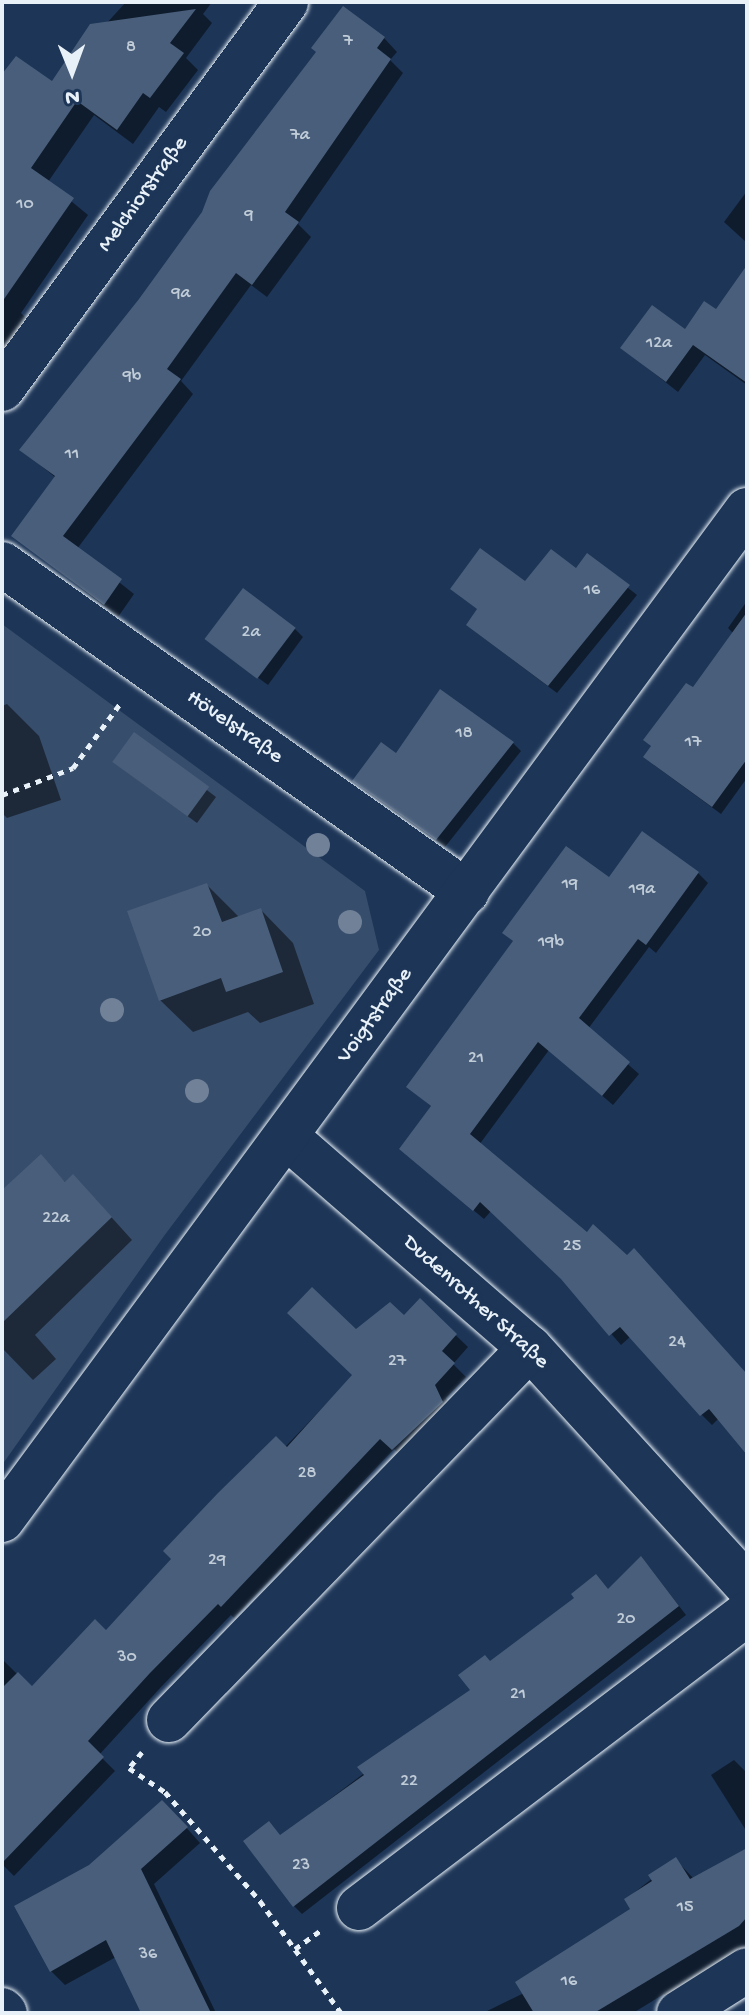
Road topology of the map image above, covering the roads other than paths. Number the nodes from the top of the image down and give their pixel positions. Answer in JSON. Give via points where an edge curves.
{"nodes":[{"id":1,"x":286,"y":2,"type":"edge"},
{"id":2,"x":2,"y":389,"type":"edge"},
{"id":3,"x":747,"y":510,"type":"edge"},
{"id":4,"x":2,"y":564,"type":"edge"},
{"id":5,"x":467,"y":892,"type":"junction"},
{"id":6,"x":288,"y":1138,"type":"junction"},
{"id":7,"x":530,"y":1348,"type":"junction"},
{"id":8,"x":2,"y":1520,"type":"edge"},
{"id":9,"x":747,"y":1586,"type":"edge"},
{"id":10,"x":747,"y":1613,"type":"edge"},
{"id":11,"x":157,"y":1735,"type":"road end"},
{"id":12,"x":359,"y":1908,"type":"dead end"},
{"id":13,"x":747,"y":1970,"type":"edge"},
{"id":14,"x":679,"y":2013,"type":"edge"}],
"edges":[{"from":1,"to":2,"type":"street","name":"Melchiorstraße"},
{"from":3,"to":5,"type":"street","name":"Voigtstraße"},
{"from":4,"to":5,"type":"street","name":"Hövelstraße"},
{"from":5,"to":6,"type":"street","name":"Voigtstraße"},
{"from":6,"to":7,"type":"street","name":"Dudenrother Straße"},
{"from":6,"to":8,"type":"street","name":"Voigtstraße"},
{"from":7,"to":9,"type":"street","name":"Dudenrother Straße"},
{"from":7,"to":11,"type":"street"},
{"from":10,"to":12,"type":"street"},
{"from":13,"to":14,"type":"street"}]}
